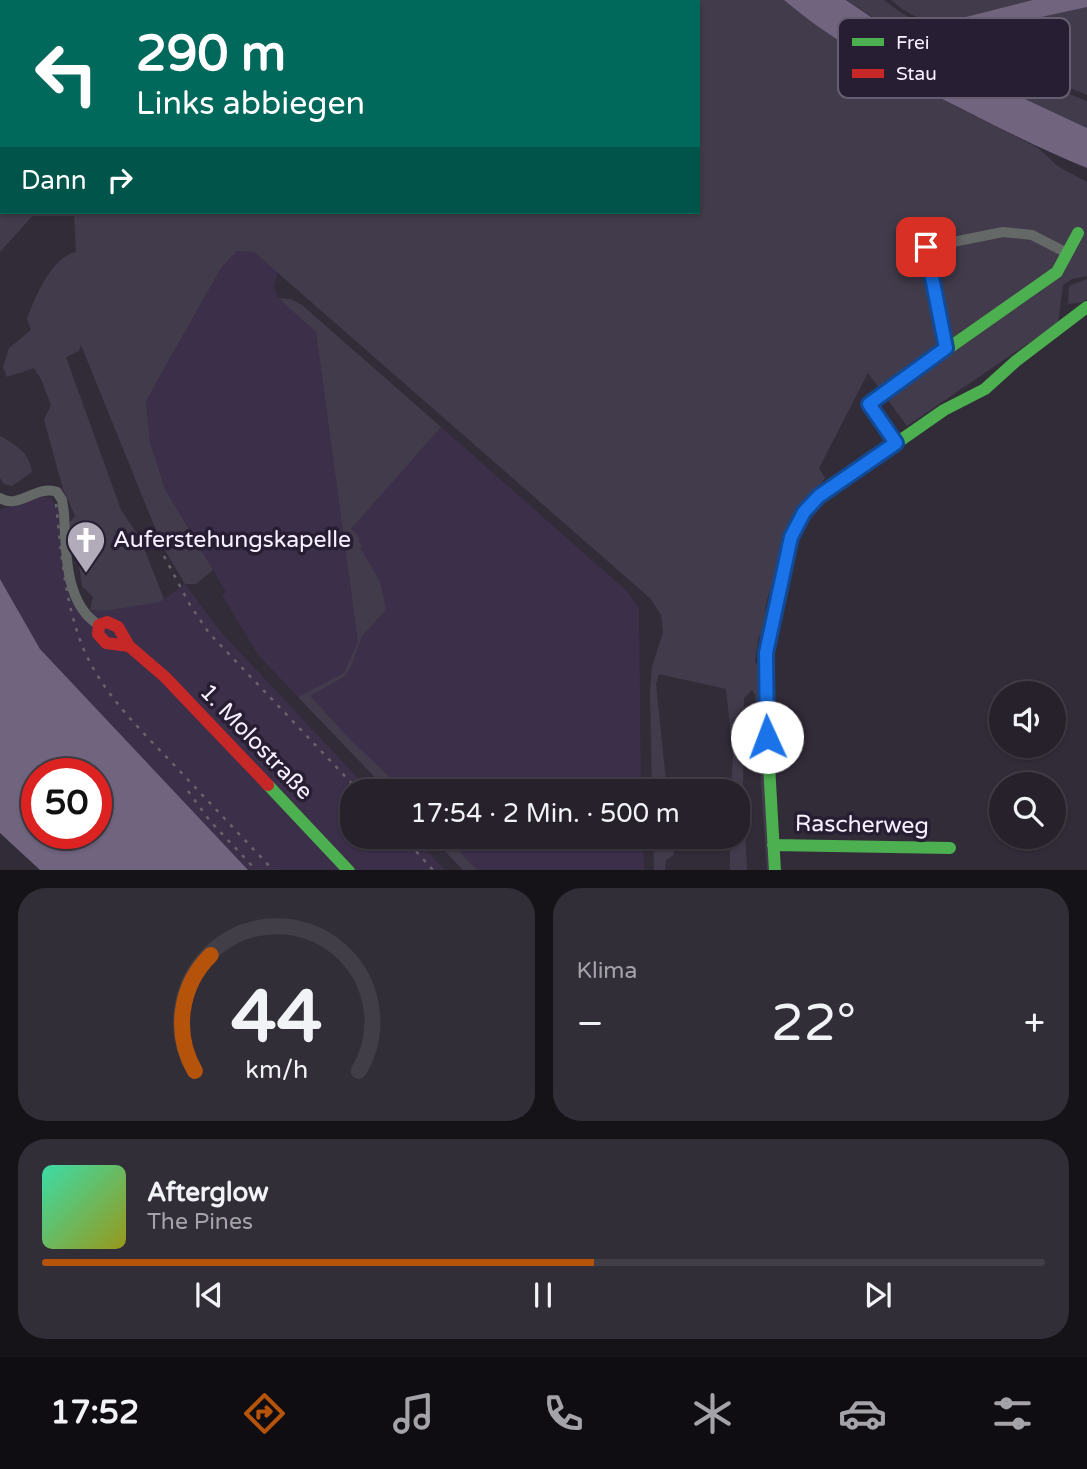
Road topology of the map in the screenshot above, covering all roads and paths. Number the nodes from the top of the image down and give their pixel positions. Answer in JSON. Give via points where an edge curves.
{"nodes":[{"id":1,"x":1078,"y":233,"type":"dead end"},
{"id":2,"x":926,"y":247,"type":"junction"},
{"id":3,"x":903,"y":252,"type":"dead end"},
{"id":4,"x":1067,"y":253,"type":"junction"},
{"id":5,"x":1087,"y":307,"type":"edge"},
{"id":6,"x":946,"y":348,"type":"junction"},
{"id":7,"x":896,"y":443,"type":"junction"},
{"id":8,"x":0,"y":498,"type":"edge"},
{"id":9,"x":99,"y":625,"type":"junction"},
{"id":10,"x":129,"y":646,"type":"junction"},
{"id":11,"x":773,"y":845,"type":"junction"},
{"id":12,"x":950,"y":848,"type":"dead end"},
{"id":13,"x":349,"y":870,"type":"edge"},
{"id":14,"x":775,"y":870,"type":"edge"}],
"edges":[{"from":1,"to":4,"type":"street"},
{"from":2,"to":3,"type":"street"},
{"from":2,"to":4,"type":"street","via":[[1003,232],[1032,235]]},
{"from":2,"to":6,"type":"street"},
{"from":4,"to":6,"type":"street","via":[[1057,272]]},
{"from":5,"to":7,"type":"street","via":[[985,389]]},
{"from":6,"to":7,"type":"street","via":[[869,404]]},
{"from":7,"to":11,"type":"street","via":[[819,496],[791,537],[766,653]]},
{"from":8,"to":9,"type":"street","via":[[15,502],[43,490],[57,492],[62,500],[73,590],[84,611]]},
{"from":9,"to":10,"type":"street","name":"1. Molostraße","via":[[114,624]]},
{"from":9,"to":10,"type":"street","name":"1. Molostraße","via":[[98,634],[106,643]]},
{"from":10,"to":13,"type":"street","name":"1. Molostraße","via":[[165,677]]},
{"from":11,"to":12,"type":"street","name":"Rascherweg"},
{"from":11,"to":14,"type":"street"}]}
